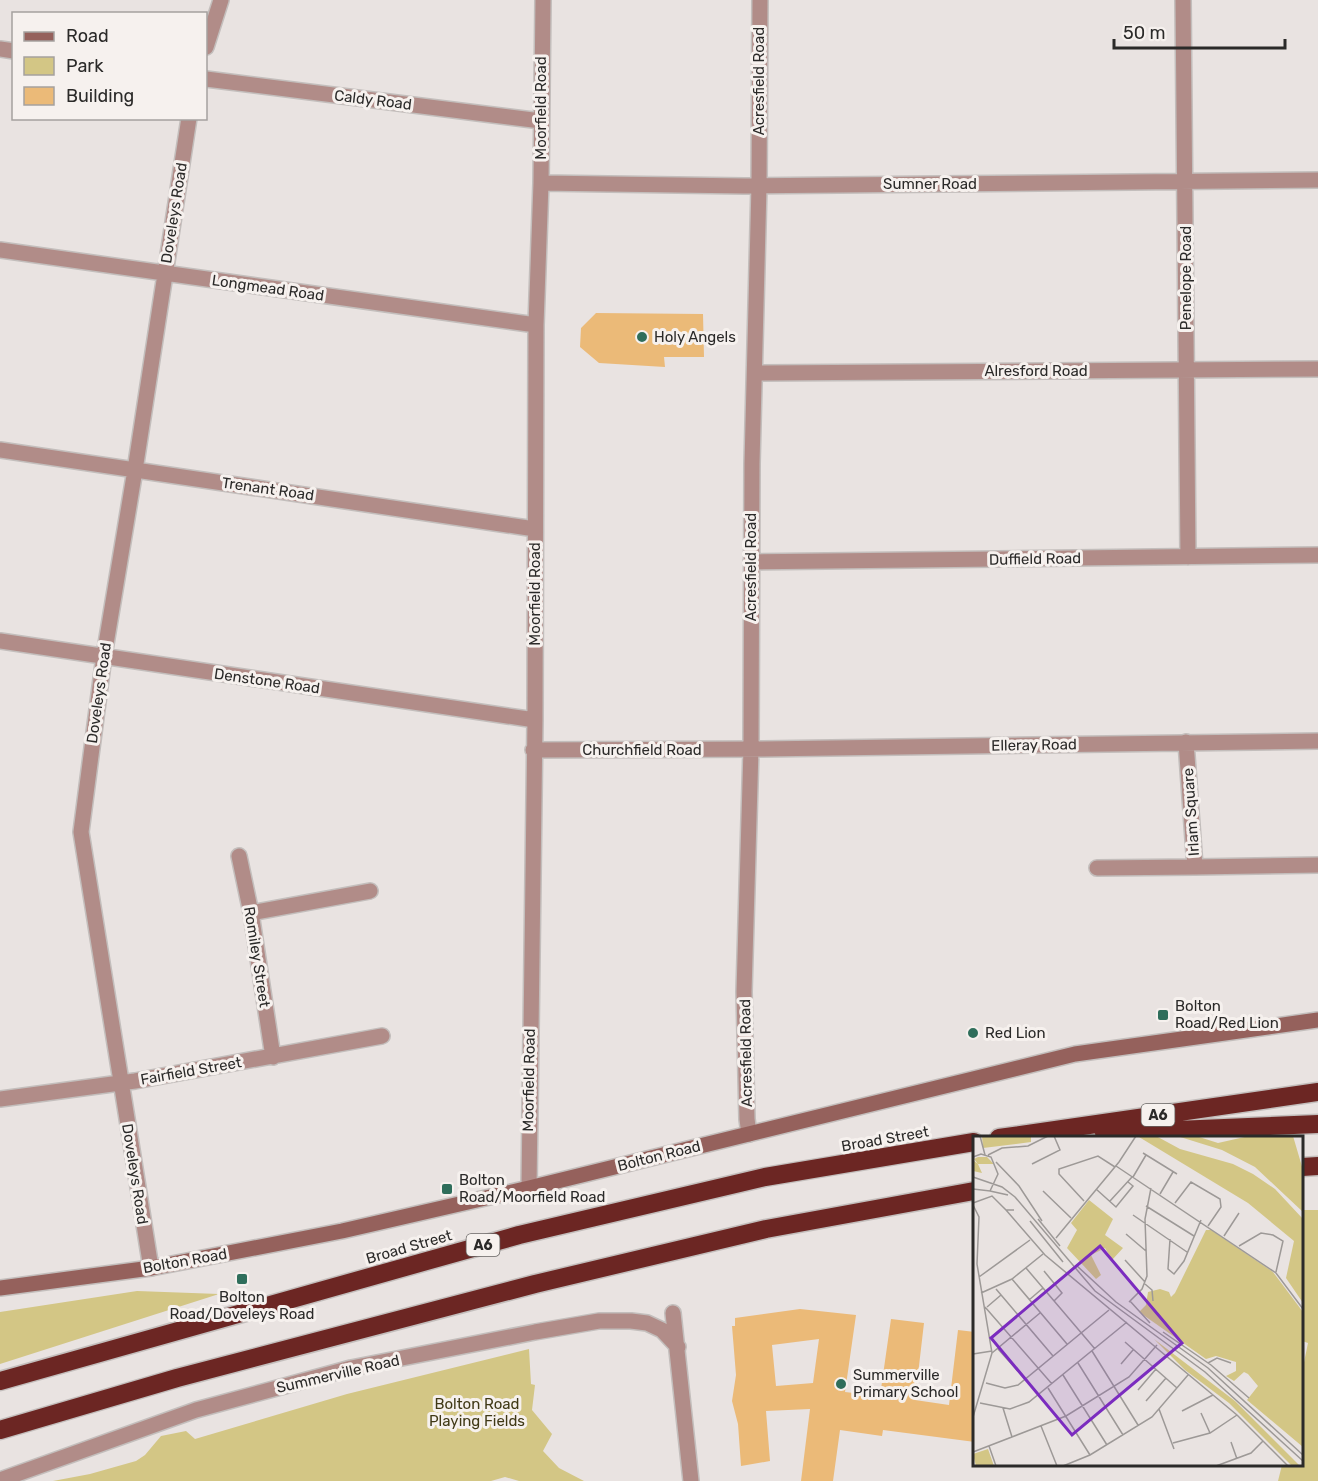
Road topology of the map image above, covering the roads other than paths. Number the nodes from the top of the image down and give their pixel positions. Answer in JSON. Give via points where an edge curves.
{"nodes":[{"id":1,"x":221,"y":0,"type":"edge"},
{"id":2,"x":543,"y":0,"type":"edge"},
{"id":3,"x":760,"y":0,"type":"edge"},
{"id":4,"x":1183,"y":0,"type":"edge"},
{"id":5,"x":207,"y":44,"type":"edge"},
{"id":6,"x":207,"y":79,"type":"edge"},
{"id":7,"x":189,"y":120,"type":"edge"},
{"id":8,"x":541,"y":121,"type":"junction"},
{"id":9,"x":1318,"y":180,"type":"edge"},
{"id":10,"x":1185,"y":182,"type":"junction"},
{"id":11,"x":541,"y":183,"type":"junction"},
{"id":12,"x":759,"y":186,"type":"junction"},
{"id":13,"x":0,"y":250,"type":"edge"},
{"id":14,"x":165,"y":274,"type":"junction"},
{"id":15,"x":536,"y":326,"type":"junction"},
{"id":16,"x":1318,"y":369,"type":"edge"},
{"id":17,"x":1187,"y":371,"type":"junction"},
{"id":18,"x":755,"y":373,"type":"junction"},
{"id":19,"x":0,"y":450,"type":"edge"},
{"id":20,"x":135,"y":470,"type":"junction"},
{"id":21,"x":535,"y":529,"type":"junction"},
{"id":22,"x":1318,"y":555,"type":"edge"},
{"id":23,"x":1188,"y":557,"type":"junction"},
{"id":24,"x":751,"y":562,"type":"junction"},
{"id":25,"x":0,"y":641,"type":"edge"},
{"id":26,"x":104,"y":656,"type":"junction"},
{"id":27,"x":534,"y":720,"type":"junction"},
{"id":28,"x":1318,"y":741,"type":"edge"},
{"id":29,"x":1186,"y":742,"type":"junction"},
{"id":30,"x":751,"y":749,"type":"junction"},
{"id":31,"x":533,"y":750,"type":"junction"},
{"id":32,"x":239,"y":856,"type":"dead end"},
{"id":33,"x":1318,"y":865,"type":"edge"},
{"id":34,"x":1195,"y":867,"type":"junction"},
{"id":35,"x":1097,"y":868,"type":"dead end"},
{"id":36,"x":370,"y":891,"type":"dead end"},
{"id":37,"x":251,"y":913,"type":"junction"},
{"id":38,"x":1318,"y":1020,"type":"edge"},
{"id":39,"x":382,"y":1036,"type":"dead end"},
{"id":40,"x":273,"y":1057,"type":"junction"},
{"id":41,"x":121,"y":1083,"type":"junction"},
{"id":42,"x":1318,"y":1092,"type":"edge"},
{"id":43,"x":0,"y":1099,"type":"edge"},
{"id":44,"x":1318,"y":1124,"type":"edge"},
{"id":45,"x":749,"y":1134,"type":"junction"},
{"id":46,"x":1007,"y":1136,"type":"edge"},
{"id":47,"x":1024,"y":1136,"type":"edge"},
{"id":48,"x":973,"y":1142,"type":"edge"},
{"id":49,"x":1318,"y":1166,"type":"edge"},
{"id":50,"x":1303,"y":1167,"type":"edge"},
{"id":51,"x":528,"y":1188,"type":"junction"},
{"id":52,"x":973,"y":1191,"type":"edge"},
{"id":53,"x":151,"y":1268,"type":"junction"},
{"id":54,"x":0,"y":1288,"type":"edge"},
{"id":55,"x":673,"y":1313,"type":"dead end"},
{"id":56,"x":678,"y":1347,"type":"junction"},
{"id":57,"x":0,"y":1381,"type":"edge"},
{"id":58,"x":0,"y":1430,"type":"edge"},
{"id":59,"x":0,"y":1480,"type":"edge"},
{"id":60,"x":691,"y":1481,"type":"edge"}],
"edges":[{"from":1,"to":5,"type":"street"},
{"from":2,"to":8,"type":"street","name":"Moorfield Road"},
{"from":3,"to":12,"type":"street","name":"Acresfield Road"},
{"from":4,"to":10,"type":"street","name":"Penelope Road"},
{"from":6,"to":8,"type":"street","name":"Caldy Road"},
{"from":7,"to":14,"type":"street","name":"Doveleys Road"},
{"from":8,"to":11,"type":"street","name":"Moorfield Road"},
{"from":9,"to":10,"type":"street","name":"Sumner Road"},
{"from":10,"to":12,"type":"street","name":"Sumner Road"},
{"from":10,"to":17,"type":"street","name":"Penelope Road"},
{"from":11,"to":12,"type":"street","name":"Sumner Road"},
{"from":11,"to":15,"type":"street","name":"Moorfield Road"},
{"from":12,"to":18,"type":"street","name":"Acresfield Road"},
{"from":13,"to":14,"type":"street","name":"Longmead Road"},
{"from":14,"to":15,"type":"street","name":"Longmead Road"},
{"from":14,"to":20,"type":"street","name":"Doveleys Road"},
{"from":15,"to":21,"type":"street","name":"Moorfield Road"},
{"from":16,"to":17,"type":"street","name":"Alresford Road"},
{"from":17,"to":18,"type":"street","name":"Alresford Road"},
{"from":17,"to":23,"type":"street","name":"Penelope Road"},
{"from":18,"to":24,"type":"street","name":"Acresfield Road"},
{"from":19,"to":20,"type":"street","name":"Trenant Road"},
{"from":20,"to":21,"type":"street","name":"Trenant Road"},
{"from":20,"to":26,"type":"street","name":"Doveleys Road"},
{"from":21,"to":27,"type":"street","name":"Moorfield Road"},
{"from":22,"to":23,"type":"street","name":"Duffield Road"},
{"from":23,"to":24,"type":"street","name":"Duffield Road"},
{"from":24,"to":30,"type":"street","name":"Acresfield Road"},
{"from":25,"to":26,"type":"street","name":"Denstone Road"},
{"from":26,"to":27,"type":"street","name":"Denstone Road"},
{"from":26,"to":41,"type":"street","name":"Doveleys Road","via":[[81,832]]},
{"from":27,"to":31,"type":"street","name":"Moorfield Road"},
{"from":28,"to":29,"type":"street","name":"Elleray Road"},
{"from":29,"to":30,"type":"street","name":"Elleray Road"},
{"from":29,"to":34,"type":"street","name":"Irlam Square"},
{"from":30,"to":31,"type":"street","name":"Churchfield Road"},
{"from":30,"to":45,"type":"street","name":"Acresfield Road","via":[[744,992]]},
{"from":31,"to":51,"type":"street","name":"Moorfield Road"},
{"from":32,"to":37,"type":"street","name":"Romiley Street"},
{"from":33,"to":34,"type":"street","name":"Irlam Square"},
{"from":34,"to":35,"type":"street"},
{"from":36,"to":37,"type":"street"},
{"from":37,"to":40,"type":"street","name":"Romiley Street"},
{"from":38,"to":45,"type":"street","name":"Bolton Road","via":[[1075,1054]]},
{"from":39,"to":40,"type":"street","name":"Fairfield Street"},
{"from":40,"to":41,"type":"street","name":"Fairfield Street"},
{"from":41,"to":43,"type":"street","name":"Fairfield Street"},
{"from":41,"to":53,"type":"street","name":"Doveleys Road"},
{"from":42,"to":46,"type":"highway","number":"A6"},
{"from":44,"to":47,"type":"highway"},
{"from":45,"to":51,"type":"street","name":"Bolton Road"},
{"from":48,"to":57,"type":"highway","name":"Broad Street","number":"A6","via":[[765,1177],[519,1235]]},
{"from":49,"to":50,"type":"highway"},
{"from":51,"to":53,"type":"street","name":"Bolton Road","via":[[342,1231]]},
{"from":52,"to":58,"type":"highway","via":[[766,1229],[535,1284],[177,1378]]},
{"from":53,"to":54,"type":"street","name":"Bolton Road"},
{"from":55,"to":56,"type":"street"},
{"from":56,"to":59,"type":"street","name":"Summerville Road","via":[[662,1330],[647,1323],[599,1321],[351,1368],[196,1410]]},
{"from":56,"to":60,"type":"street"}]}
